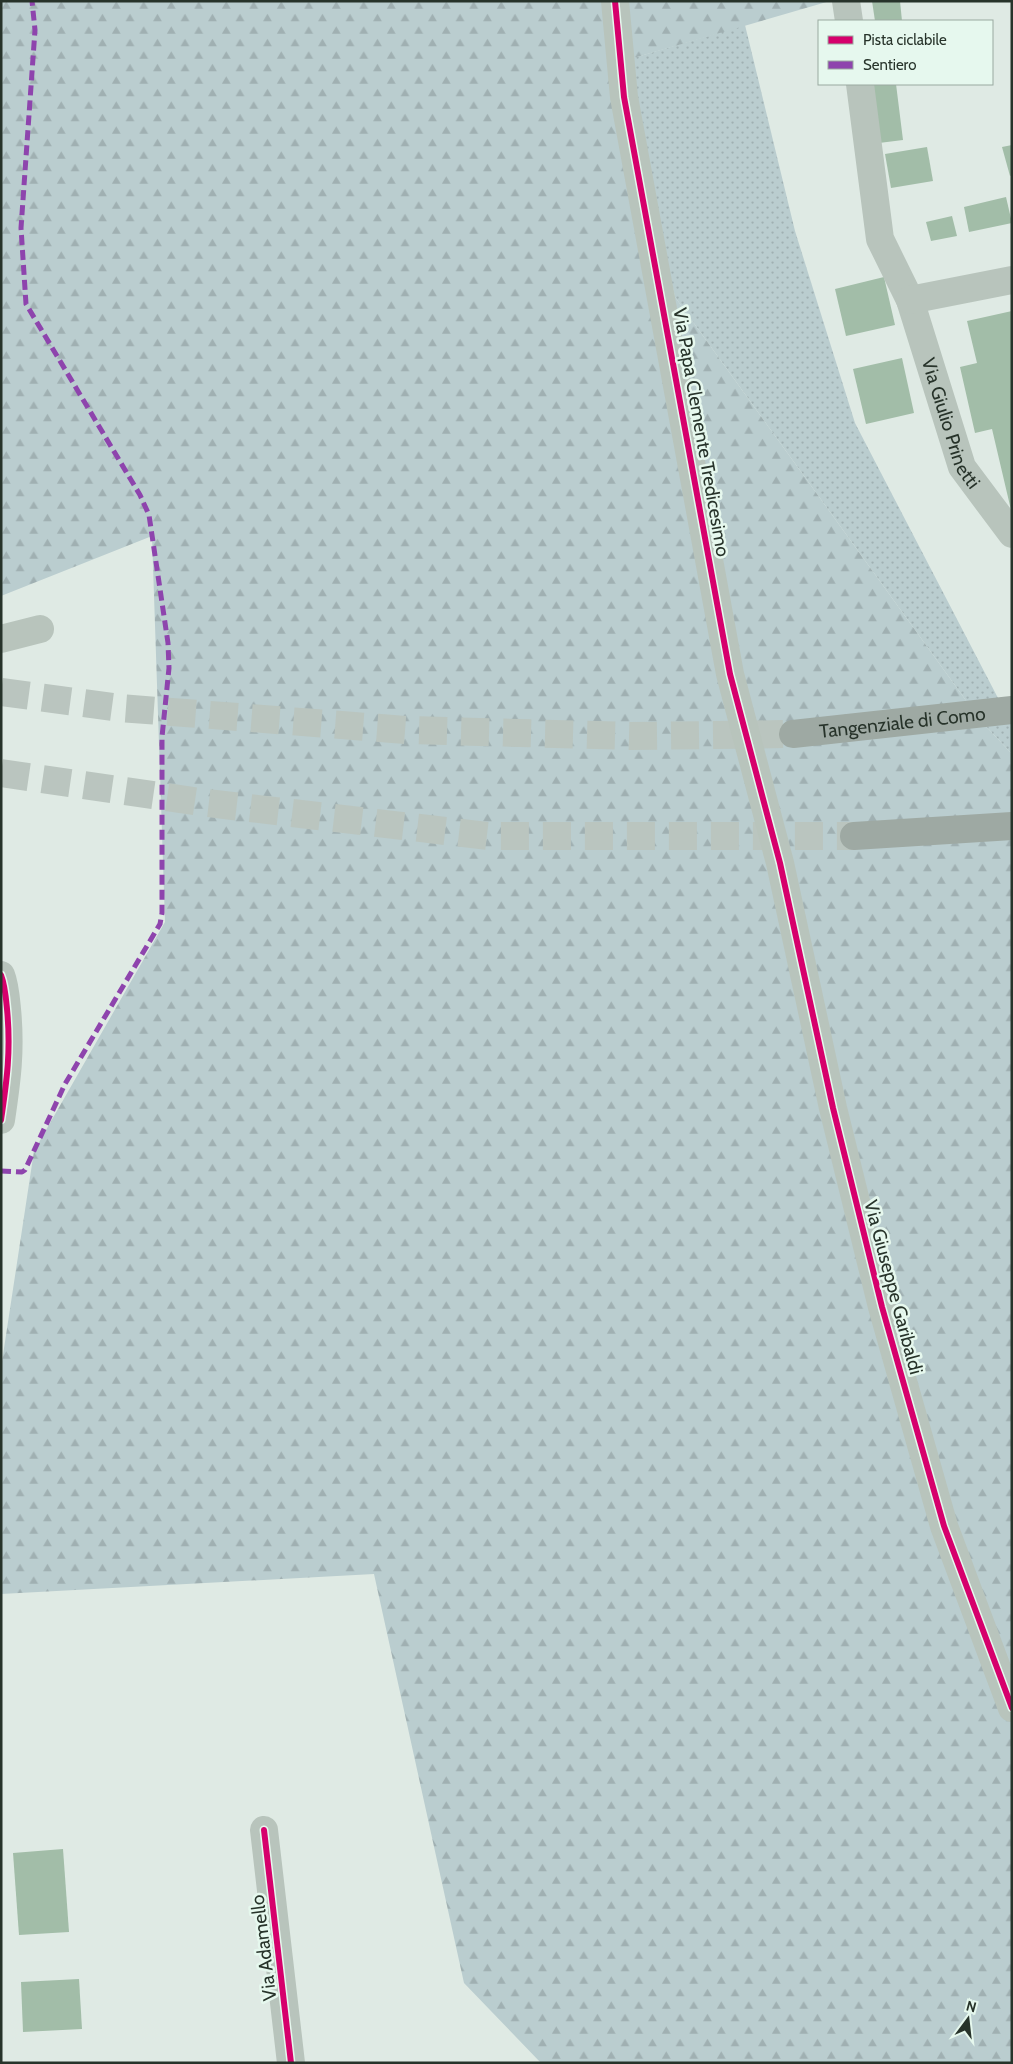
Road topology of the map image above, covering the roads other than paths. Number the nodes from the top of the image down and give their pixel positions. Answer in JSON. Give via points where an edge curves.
{"nodes":[{"id":1,"x":615,"y":1,"type":"edge"},
{"id":2,"x":846,"y":1,"type":"edge"},
{"id":3,"x":849,"y":20,"type":"edge"},
{"id":4,"x":860,"y":85,"type":"edge"},
{"id":5,"x":1012,"y":280,"type":"edge"},
{"id":6,"x":910,"y":300,"type":"junction"},
{"id":7,"x":1012,"y":534,"type":"edge"},
{"id":8,"x":40,"y":630,"type":"dead end"},
{"id":9,"x":1,"y":640,"type":"edge"},
{"id":10,"x":1012,"y":710,"type":"edge"},
{"id":11,"x":793,"y":734,"type":"tunnel mouth"},
{"id":12,"x":1012,"y":826,"type":"edge"},
{"id":13,"x":854,"y":836,"type":"tunnel mouth"},
{"id":14,"x":780,"y":863,"type":"joint"},
{"id":15,"x":1,"y":975,"type":"edge"},
{"id":16,"x":1,"y":1120,"type":"edge"},
{"id":17,"x":1012,"y":1708,"type":"edge"},
{"id":18,"x":264,"y":1830,"type":"dead end"},
{"id":19,"x":291,"y":2063,"type":"edge"}],
"edges":[{"from":1,"to":14,"type":"street","name":"Via Papa Clemente Tredicesimo","via":[[624,97],[730,674]]},
{"from":2,"to":3,"type":"street"},
{"from":4,"to":6,"type":"street","name":"Via Giulio Prinetti","via":[[880,239]]},
{"from":5,"to":6,"type":"street"},
{"from":6,"to":7,"type":"street","name":"Via Giulio Prinetti","via":[[962,467]]},
{"from":8,"to":9,"type":"street"},
{"from":10,"to":11,"type":"highway","name":"Tangenziale di Como"},
{"from":12,"to":13,"type":"highway"},
{"from":14,"to":17,"type":"street","name":"Via Giuseppe Garibaldi","via":[[833,1108],[885,1316],[944,1526]]},
{"from":15,"to":16,"type":"street","via":[[10,1042]]},
{"from":18,"to":19,"type":"street","name":"Via Adamello"}]}
